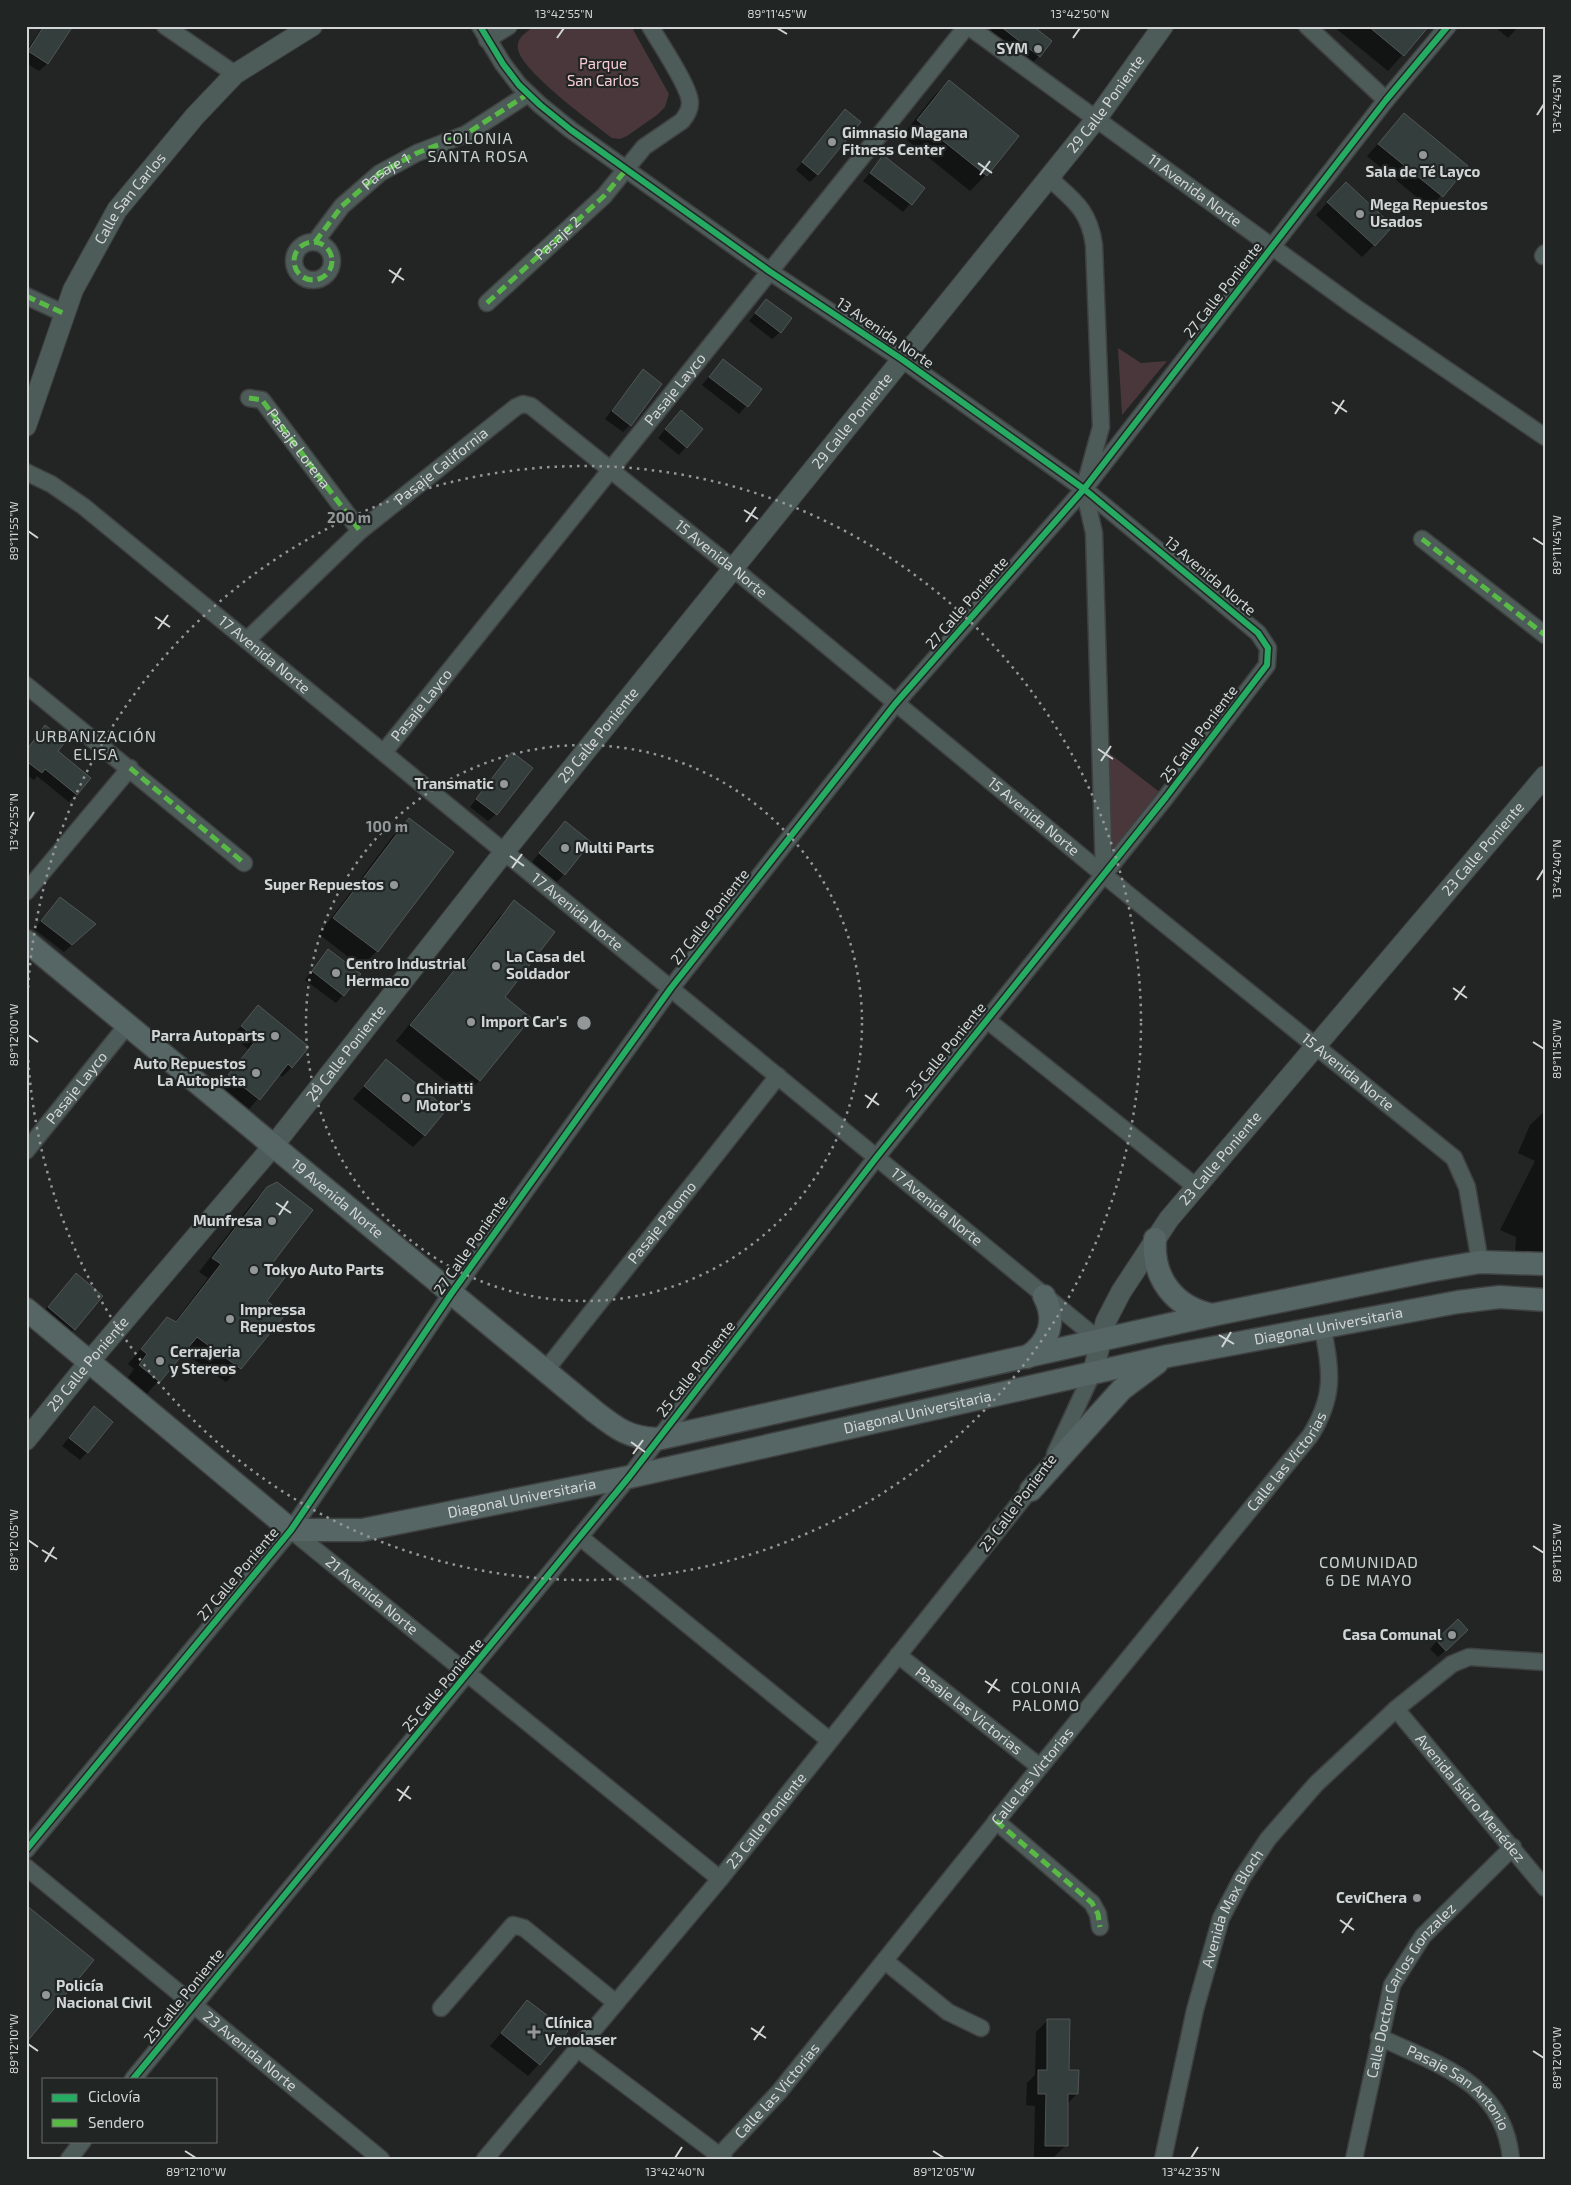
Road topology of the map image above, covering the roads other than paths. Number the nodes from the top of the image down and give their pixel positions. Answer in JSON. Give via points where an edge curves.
{"nodes":[{"id":1,"x":165,"y":26,"type":"edge"},
{"id":2,"x":312,"y":26,"type":"edge"},
{"id":3,"x":509,"y":26,"type":"edge"},
{"id":4,"x":650,"y":26,"type":"edge"},
{"id":5,"x":968,"y":26,"type":"edge"},
{"id":6,"x":1164,"y":26,"type":"edge"},
{"id":7,"x":1307,"y":26,"type":"edge"},
{"id":8,"x":1448,"y":26,"type":"edge"},
{"id":9,"x":483,"y":33,"type":"edge"},
{"id":10,"x":235,"y":74,"type":"junction"},
{"id":11,"x":528,"y":94,"type":"junction"},
{"id":12,"x":1386,"y":100,"type":"junction"},
{"id":13,"x":1096,"y":118,"type":"junction"},
{"id":14,"x":625,"y":171,"type":"junction"},
{"id":15,"x":1048,"y":177,"type":"junction"},
{"id":16,"x":315,"y":242,"type":"dead end"},
{"id":17,"x":1272,"y":247,"type":"junction"},
{"id":18,"x":769,"y":272,"type":"junction"},
{"id":19,"x":26,"y":296,"type":"edge"},
{"id":20,"x":487,"y":303,"type":"dead end"},
{"id":21,"x":65,"y":314,"type":"junction"},
{"id":22,"x":903,"y":360,"type":"junction"},
{"id":23,"x":249,"y":398,"type":"dead end"},
{"id":24,"x":531,"y":406,"type":"joint"},
{"id":25,"x":26,"y":426,"type":"edge"},
{"id":26,"x":1545,"y":437,"type":"edge"},
{"id":27,"x":610,"y":469,"type":"junction"},
{"id":28,"x":26,"y":472,"type":"edge"},
{"id":29,"x":1084,"y":489,"type":"junction"},
{"id":30,"x":360,"y":531,"type":"junction"},
{"id":31,"x":1422,"y":539,"type":"dead end"},
{"id":32,"x":734,"y":569,"type":"junction"},
{"id":33,"x":1545,"y":635,"type":"edge"},
{"id":34,"x":247,"y":640,"type":"junction"},
{"id":35,"x":1267,"y":665,"type":"joint"},
{"id":36,"x":26,"y":685,"type":"edge"},
{"id":37,"x":895,"y":704,"type":"junction"},
{"id":38,"x":384,"y":752,"type":"junction"},
{"id":39,"x":130,"y":768,"type":"junction"},
{"id":40,"x":1545,"y":776,"type":"edge"},
{"id":41,"x":505,"y":851,"type":"junction"},
{"id":42,"x":244,"y":863,"type":"dead end"},
{"id":43,"x":1104,"y":875,"type":"junction"},
{"id":44,"x":26,"y":892,"type":"edge"},
{"id":45,"x":26,"y":940,"type":"edge"},
{"id":46,"x":671,"y":988,"type":"junction"},
{"id":47,"x":987,"y":1020,"type":"junction"},
{"id":48,"x":128,"y":1024,"type":"junction"},
{"id":49,"x":1317,"y":1047,"type":"junction"},
{"id":50,"x":778,"y":1076,"type":"junction"},
{"id":51,"x":274,"y":1145,"type":"junction"},
{"id":52,"x":26,"y":1152,"type":"edge"},
{"id":53,"x":876,"y":1158,"type":"junction"},
{"id":54,"x":1195,"y":1186,"type":"junction"},
{"id":55,"x":1155,"y":1239,"type":"junction"},
{"id":56,"x":1480,"y":1262,"type":"junction"},
{"id":57,"x":1545,"y":1264,"type":"edge"},
{"id":58,"x":451,"y":1294,"type":"junction"},
{"id":59,"x":1044,"y":1296,"type":"junction"},
{"id":60,"x":1545,"y":1300,"type":"edge"},
{"id":61,"x":26,"y":1309,"type":"edge"},
{"id":62,"x":1212,"y":1315,"type":"junction"},
{"id":63,"x":1323,"y":1328,"type":"junction"},
{"id":64,"x":1100,"y":1341,"type":"junction"},
{"id":65,"x":1168,"y":1356,"type":"junction"},
{"id":66,"x":1027,"y":1357,"type":"junction"},
{"id":67,"x":89,"y":1362,"type":"junction"},
{"id":68,"x":545,"y":1371,"type":"junction"},
{"id":69,"x":1093,"y":1372,"type":"junction"},
{"id":70,"x":657,"y":1439,"type":"junction"},
{"id":71,"x":26,"y":1440,"type":"edge"},
{"id":72,"x":629,"y":1477,"type":"junction"},
{"id":73,"x":1031,"y":1490,"type":"junction"},
{"id":74,"x":291,"y":1530,"type":"junction"},
{"id":75,"x":580,"y":1537,"type":"junction"},
{"id":76,"x":898,"y":1655,"type":"junction"},
{"id":77,"x":1545,"y":1662,"type":"edge"},
{"id":78,"x":469,"y":1674,"type":"junction"},
{"id":79,"x":1396,"y":1709,"type":"junction"},
{"id":80,"x":829,"y":1740,"type":"junction"},
{"id":81,"x":1040,"y":1767,"type":"junction"},
{"id":82,"x":996,"y":1821,"type":"junction"},
{"id":83,"x":1512,"y":1846,"type":"junction"},
{"id":84,"x":26,"y":1850,"type":"edge"},
{"id":85,"x":26,"y":1867,"type":"edge"},
{"id":86,"x":720,"y":1879,"type":"junction"},
{"id":87,"x":1545,"y":1888,"type":"edge"},
{"id":88,"x":1100,"y":1927,"type":"dead end"},
{"id":89,"x":885,"y":1961,"type":"junction"},
{"id":90,"x":616,"y":2003,"type":"junction"},
{"id":91,"x":194,"y":2004,"type":"junction"},
{"id":92,"x":441,"y":2008,"type":"dead end"},
{"id":93,"x":981,"y":2028,"type":"dead end"},
{"id":94,"x":1379,"y":2037,"type":"junction"},
{"id":95,"x":578,"y":2050,"type":"junction"},
{"id":96,"x":134,"y":2078,"type":"edge"},
{"id":97,"x":82,"y":2142,"type":"edge"},
{"id":98,"x":722,"y":2157,"type":"edge"},
{"id":99,"x":69,"y":2159,"type":"edge"},
{"id":100,"x":381,"y":2159,"type":"edge"},
{"id":101,"x":485,"y":2159,"type":"edge"},
{"id":102,"x":1163,"y":2159,"type":"edge"},
{"id":103,"x":1354,"y":2159,"type":"edge"},
{"id":104,"x":1511,"y":2159,"type":"edge"}],
"edges":[{"from":1,"to":10,"type":"street"},
{"from":2,"to":10,"type":"street","name":"Calle San Carlos"},
{"from":3,"to":9,"type":"street"},
{"from":4,"to":14,"type":"street","name":"Pasaje 2","via":[[687,92],[690,105],[682,120],[644,147]]},
{"from":5,"to":13,"type":"street","name":"11 Avenida Norte"},
{"from":5,"to":18,"type":"street","name":"Pasaje Layco"},
{"from":6,"to":13,"type":"street","name":"29 Calle Poniente"},
{"from":7,"to":12,"type":"street"},
{"from":8,"to":12,"type":"street","name":"27 Calle Poniente"},
{"from":9,"to":11,"type":"street","name":"13 Avenida Norte","via":[[511,76]]},
{"from":10,"to":21,"type":"street","name":"Calle San Carlos","via":[[117,210],[73,290]]},
{"from":11,"to":14,"type":"street","name":"13 Avenida Norte"},
{"from":11,"to":16,"type":"street","name":"Pasaje 1","via":[[466,134],[417,153],[380,173],[342,206]]},
{"from":12,"to":17,"type":"street","name":"27 Calle Poniente"},
{"from":13,"to":15,"type":"street","name":"29 Calle Poniente"},
{"from":13,"to":17,"type":"street","name":"11 Avenida Norte"},
{"from":14,"to":18,"type":"street","name":"13 Avenida Norte"},
{"from":14,"to":20,"type":"street","name":"Pasaje 2","via":[[604,196]]},
{"from":15,"to":22,"type":"street","name":"29 Calle Poniente"},
{"from":15,"to":29,"type":"street","via":[[1080,205],[1090,223],[1094,245],[1101,427]]},
{"from":17,"to":26,"type":"street","name":"11 Avenida Norte"},
{"from":17,"to":29,"type":"street","name":"27 Calle Poniente"},
{"from":18,"to":22,"type":"street","name":"13 Avenida Norte"},
{"from":18,"to":27,"type":"street","name":"Pasaje Layco"},
{"from":19,"to":21,"type":"street"},
{"from":21,"to":25,"type":"street","name":"Calle San Carlos"},
{"from":22,"to":29,"type":"street","name":"13 Avenida Norte"},
{"from":22,"to":32,"type":"street","name":"29 Calle Poniente"},
{"from":23,"to":30,"type":"street","name":"Pasaje Lorena","via":[[262,400]]},
{"from":24,"to":27,"type":"street","name":"15 Avenida Norte"},
{"from":24,"to":30,"type":"street","name":"Pasaje California","via":[[516,407]]},
{"from":27,"to":32,"type":"street","name":"15 Avenida Norte"},
{"from":27,"to":38,"type":"street","name":"Pasaje Layco"},
{"from":28,"to":34,"type":"street","name":"17 Avenida Norte","via":[[51,484],[83,506]]},
{"from":29,"to":35,"type":"street","name":"13 Avenida Norte","via":[[1258,633],[1268,648]]},
{"from":29,"to":37,"type":"street","name":"27 Calle Poniente"},
{"from":29,"to":43,"type":"street","via":[[1094,533]]},
{"from":30,"to":34,"type":"street","name":"Pasaje California"},
{"from":31,"to":33,"type":"street"},
{"from":32,"to":37,"type":"street","name":"15 Avenida Norte"},
{"from":32,"to":41,"type":"street","name":"29 Calle Poniente"},
{"from":34,"to":38,"type":"street","name":"17 Avenida Norte"},
{"from":35,"to":43,"type":"street","name":"25 Calle Poniente"},
{"from":36,"to":39,"type":"street"},
{"from":37,"to":43,"type":"street","name":"15 Avenida Norte"},
{"from":37,"to":46,"type":"street","name":"27 Calle Poniente"},
{"from":38,"to":41,"type":"street","name":"17 Avenida Norte"},
{"from":39,"to":42,"type":"street"},
{"from":39,"to":44,"type":"street"},
{"from":40,"to":49,"type":"street","name":"23 Calle Poniente"},
{"from":41,"to":46,"type":"street","name":"17 Avenida Norte"},
{"from":41,"to":51,"type":"street","name":"29 Calle Poniente"},
{"from":43,"to":47,"type":"street","name":"25 Calle Poniente"},
{"from":43,"to":49,"type":"street","name":"15 Avenida Norte"},
{"from":45,"to":48,"type":"main road","name":"19 Avenida Norte"},
{"from":46,"to":50,"type":"street","name":"17 Avenida Norte"},
{"from":46,"to":58,"type":"street","name":"27 Calle Poniente"},
{"from":47,"to":53,"type":"street","name":"25 Calle Poniente"},
{"from":47,"to":54,"type":"street"},
{"from":48,"to":51,"type":"main road","name":"19 Avenida Norte"},
{"from":48,"to":52,"type":"street","name":"Pasaje Layco"},
{"from":49,"to":54,"type":"street","name":"23 Calle Poniente"},
{"from":49,"to":56,"type":"street","name":"15 Avenida Norte","via":[[1454,1158],[1467,1187]]},
{"from":50,"to":53,"type":"street","name":"17 Avenida Norte"},
{"from":50,"to":68,"type":"street","name":"Pasaje Palomo"},
{"from":51,"to":58,"type":"main road","name":"19 Avenida Norte"},
{"from":51,"to":67,"type":"street","name":"29 Calle Poniente"},
{"from":53,"to":59,"type":"street","name":"17 Avenida Norte"},
{"from":53,"to":70,"type":"street","name":"25 Calle Poniente"},
{"from":54,"to":55,"type":"street","name":"23 Calle Poniente"},
{"from":55,"to":62,"type":"main road","via":[[1155,1262],[1171,1294],[1189,1308]]},
{"from":55,"to":64,"type":"street","name":"23 Calle Poniente","via":[[1114,1304]]},
{"from":56,"to":57,"type":"main road","name":"Diagonal Universitaria"},
{"from":56,"to":62,"type":"main road","name":"Diagonal Universitaria"},
{"from":58,"to":68,"type":"main road","name":"19 Avenida Norte"},
{"from":58,"to":74,"type":"street","name":"27 Calle Poniente"},
{"from":59,"to":64,"type":"street","name":"17 Avenida Norte"},
{"from":59,"to":66,"type":"main road","via":[[1051,1316],[1049,1330],[1043,1343]]},
{"from":60,"to":63,"type":"main road","name":"Diagonal Universitaria","via":[[1500,1297],[1466,1301]]},
{"from":61,"to":67,"type":"main road","name":"21 Avenida Norte"},
{"from":62,"to":64,"type":"main road","name":"Diagonal Universitaria"},
{"from":63,"to":65,"type":"main road","name":"Diagonal Universitaria"},
{"from":63,"to":81,"type":"street","name":"Calle las Victorias","via":[[1331,1382],[1327,1403],[1314,1430]]},
{"from":64,"to":66,"type":"main road","name":"Diagonal Universitaria"},
{"from":64,"to":69,"type":"street","name":"23 Calle Poniente"},
{"from":65,"to":69,"type":"main road","name":"Diagonal Universitaria"},
{"from":65,"to":73,"type":"main road","via":[[1122,1389]]},
{"from":66,"to":70,"type":"main road","name":"Diagonal Universitaria"},
{"from":67,"to":71,"type":"street","name":"29 Calle Poniente"},
{"from":67,"to":74,"type":"main road","name":"21 Avenida Norte"},
{"from":68,"to":70,"type":"main road","name":"19 Avenida Norte","via":[[622,1432],[638,1438]]},
{"from":69,"to":72,"type":"main road","name":"Diagonal Universitaria"},
{"from":69,"to":73,"type":"street","name":"23 Calle Poniente","via":[[1060,1446]]},
{"from":70,"to":72,"type":"street","name":"25 Calle Poniente"},
{"from":72,"to":74,"type":"main road","name":"Diagonal Universitaria","via":[[362,1530]]},
{"from":72,"to":75,"type":"street","name":"25 Calle Poniente"},
{"from":73,"to":76,"type":"street","name":"23 Calle Poniente"},
{"from":74,"to":78,"type":"street","name":"21 Avenida Norte"},
{"from":74,"to":84,"type":"street","name":"27 Calle Poniente"},
{"from":75,"to":78,"type":"street","name":"25 Calle Poniente"},
{"from":75,"to":80,"type":"street"},
{"from":76,"to":80,"type":"street","name":"23 Calle Poniente"},
{"from":76,"to":81,"type":"street","name":"Pasaje las Victorias"},
{"from":77,"to":79,"type":"street","name":"Avenida Max Bloch","via":[[1464,1658]]},
{"from":78,"to":86,"type":"street","name":"21 Avenida Norte"},
{"from":78,"to":91,"type":"street","name":"25 Calle Poniente"},
{"from":79,"to":83,"type":"street","name":"Avenida Isidro Menédez"},
{"from":79,"to":102,"type":"street","name":"Avenida Max Bloch","via":[[1316,1784],[1268,1839],[1242,1878],[1226,1910],[1195,2010]]},
{"from":80,"to":86,"type":"street","name":"23 Calle Poniente"},
{"from":81,"to":82,"type":"street","name":"Calle las Victorias"},
{"from":82,"to":88,"type":"street","via":[[1092,1902]]},
{"from":82,"to":89,"type":"street","name":"Calle las Victorias"},
{"from":83,"to":87,"type":"street","name":"Avenida Isidro Menédez"},
{"from":83,"to":94,"type":"street","name":"Calle Doctor Carlos Gonzalez","via":[[1423,1936],[1392,1986]]},
{"from":85,"to":91,"type":"street","name":"23 Avenida Norte"},
{"from":86,"to":90,"type":"street","name":"23 Calle Poniente"},
{"from":89,"to":93,"type":"street","via":[[948,2012]]},
{"from":89,"to":98,"type":"street","name":"Calle las Victorias"},
{"from":90,"to":92,"type":"street","via":[[524,1928],[513,1926]]},
{"from":90,"to":95,"type":"street","name":"23 Calle Poniente"},
{"from":91,"to":96,"type":"street","name":"25 Calle Poniente"},
{"from":91,"to":100,"type":"street","name":"23 Avenida Norte"},
{"from":94,"to":103,"type":"street","name":"Calle Doctor Carlos Gonzalez"},
{"from":94,"to":104,"type":"street","name":"Pasaje San Antonio","via":[[1469,2081],[1494,2107],[1509,2139]]},
{"from":95,"to":98,"type":"street"},
{"from":95,"to":101,"type":"street","name":"23 Calle Poniente"},
{"from":97,"to":99,"type":"street"}]}
